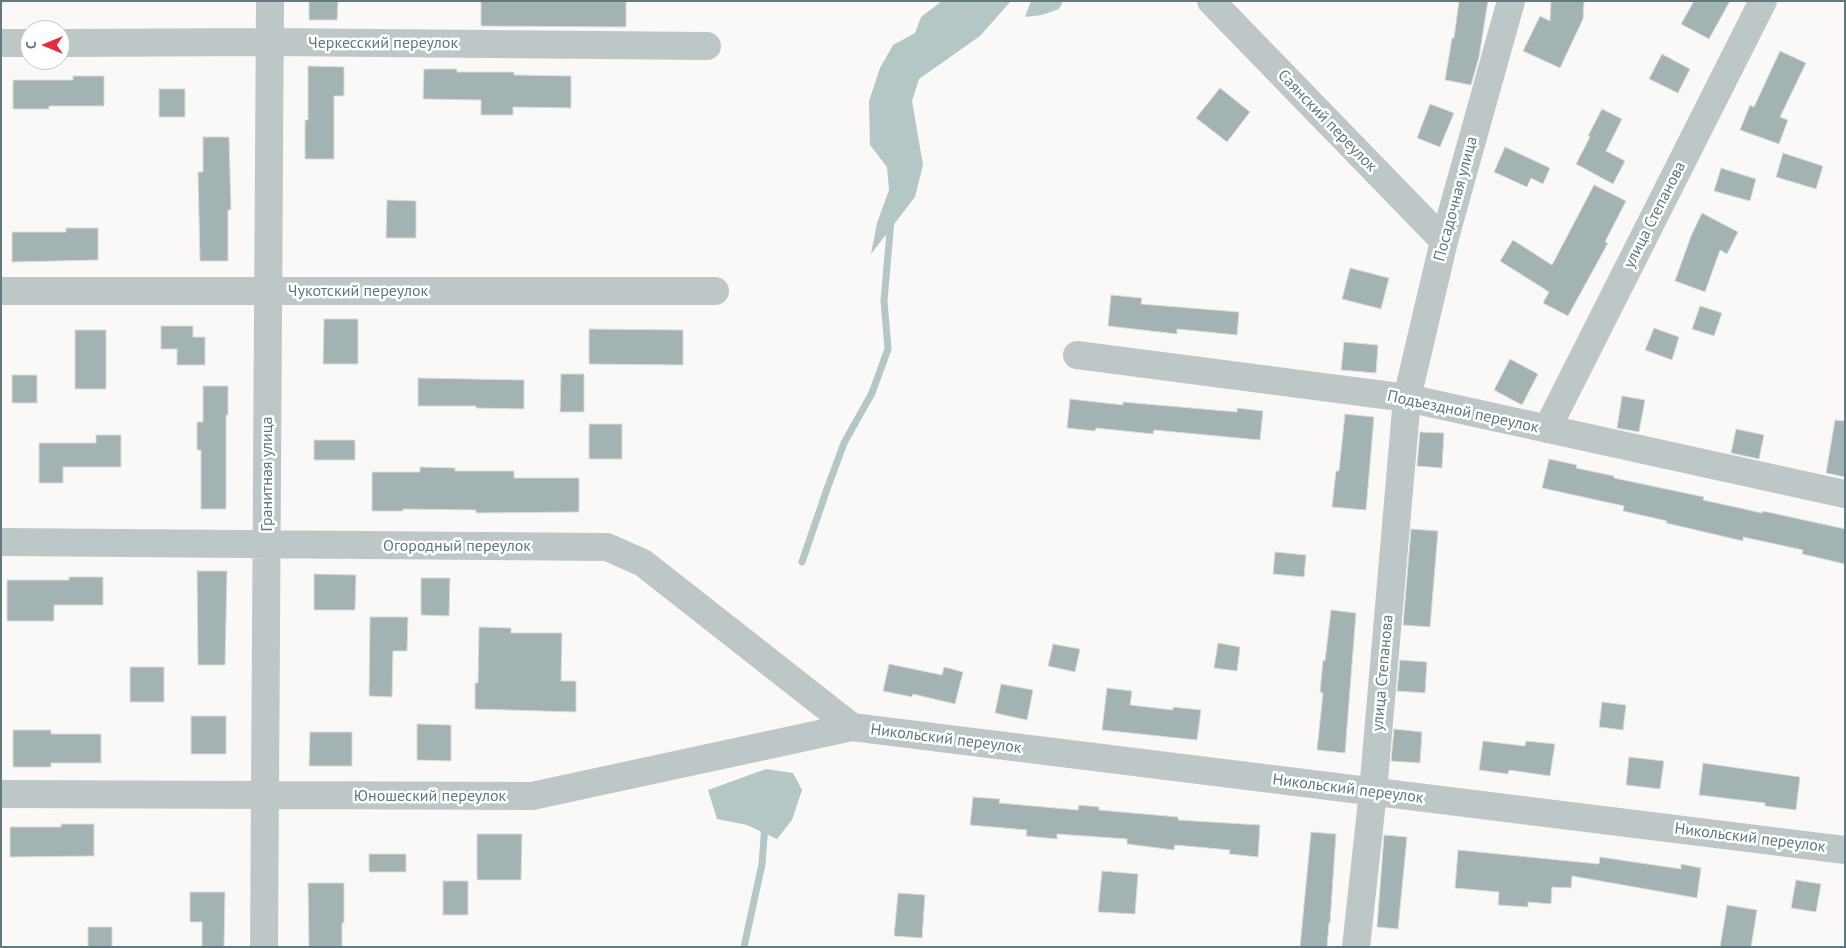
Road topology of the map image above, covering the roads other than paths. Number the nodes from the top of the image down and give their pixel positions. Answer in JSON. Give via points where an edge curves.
{"nodes":[{"id":1,"x":270,"y":1,"type":"edge"},
{"id":2,"x":1211,"y":1,"type":"edge"},
{"id":3,"x":1511,"y":1,"type":"edge"},
{"id":4,"x":1763,"y":1,"type":"edge"},
{"id":5,"x":70,"y":42,"type":"edge"},
{"id":6,"x":270,"y":42,"type":"junction"},
{"id":7,"x":1,"y":43,"type":"edge"},
{"id":8,"x":20,"y":43,"type":"edge"},
{"id":9,"x":707,"y":46,"type":"dead end"},
{"id":10,"x":1444,"y":242,"type":"junction"},
{"id":11,"x":268,"y":290,"type":"junction"},
{"id":12,"x":1,"y":291,"type":"edge"},
{"id":13,"x":715,"y":291,"type":"dead end"},
{"id":14,"x":1076,"y":355,"type":"dead end"},
{"id":15,"x":1407,"y":398,"type":"junction"},
{"id":16,"x":1547,"y":429,"type":"junction"},
{"id":17,"x":1845,"y":494,"type":"edge"},
{"id":18,"x":1,"y":542,"type":"edge"},
{"id":19,"x":267,"y":544,"type":"junction"},
{"id":20,"x":852,"y":727,"type":"junction"},
{"id":21,"x":1373,"y":792,"type":"junction"},
{"id":22,"x":1,"y":794,"type":"edge"},
{"id":23,"x":265,"y":795,"type":"junction"},
{"id":24,"x":1845,"y":850,"type":"edge"},
{"id":25,"x":264,"y":947,"type":"edge"},
{"id":26,"x":1356,"y":947,"type":"edge"}],
"edges":[{"from":1,"to":6,"type":"street","name":"Гранитная улица"},
{"from":2,"to":10,"type":"street","name":"Саянский переулок"},
{"from":3,"to":10,"type":"street","name":"Посадочная улица"},
{"from":4,"to":16,"type":"street","name":"улица Степанова"},
{"from":5,"to":6,"type":"street","name":"Черкесский переулок"},
{"from":6,"to":9,"type":"street","name":"Черкесский переулок"},
{"from":6,"to":11,"type":"street","name":"Гранитная улица"},
{"from":7,"to":8,"type":"street"},
{"from":10,"to":15,"type":"street","name":"Посадочная улица"},
{"from":11,"to":12,"type":"street","name":"Чукотский переулок"},
{"from":11,"to":13,"type":"street","name":"Чукотский переулок"},
{"from":11,"to":19,"type":"street","name":"Гранитная улица"},
{"from":14,"to":15,"type":"street","name":"Подъездной переулок"},
{"from":15,"to":16,"type":"street","name":"Подъездной переулок"},
{"from":15,"to":21,"type":"street","name":"улица Степанова"},
{"from":16,"to":17,"type":"street","name":"Подъездной переулок"},
{"from":18,"to":19,"type":"street","name":"Огородный переулок"},
{"from":19,"to":20,"type":"street","name":"Огородный переулок","via":[[608,547],[643,563]]},
{"from":19,"to":23,"type":"street","name":"Гранитная улица"},
{"from":20,"to":21,"type":"street","name":"Никольский переулок"},
{"from":20,"to":23,"type":"street","name":"Юношеский переулок","via":[[532,796]]},
{"from":21,"to":24,"type":"street","name":"Никольский переулок"},
{"from":21,"to":26,"type":"street","name":"улица Степанова"},
{"from":22,"to":23,"type":"street","name":"Юношеский переулок"},
{"from":23,"to":25,"type":"street","name":"Гранитная улица"}]}
